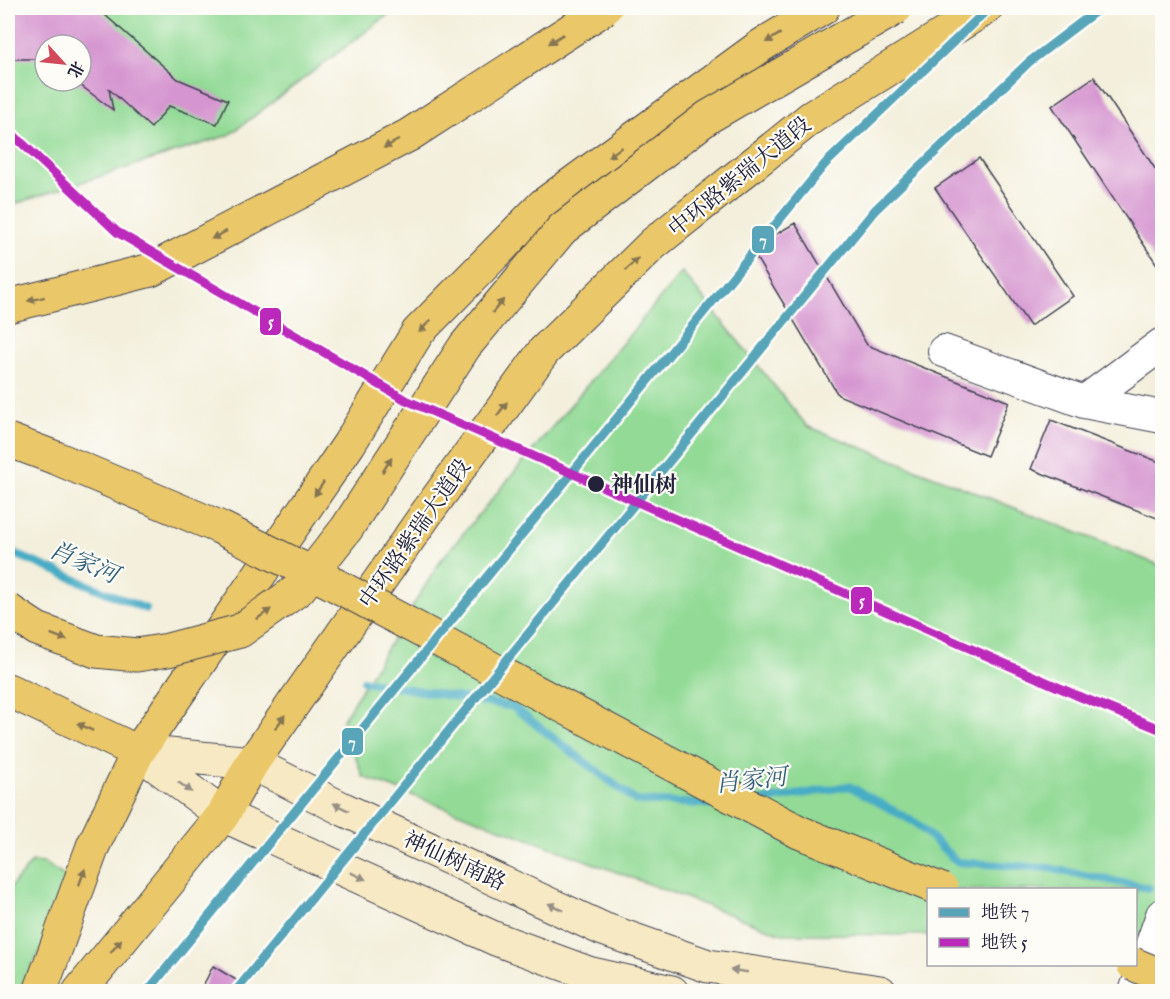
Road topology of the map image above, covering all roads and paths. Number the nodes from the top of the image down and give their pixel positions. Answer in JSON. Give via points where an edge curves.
{"nodes":[{"id":1,"x":605,"y":8,"type":"edge"},
{"id":2,"x":823,"y":8,"type":"edge"},
{"id":3,"x":896,"y":8,"type":"edge"},
{"id":4,"x":986,"y":8,"type":"edge"},
{"id":5,"x":8,"y":306,"type":"edge"},
{"id":6,"x":1162,"y":344,"type":"edge"},
{"id":7,"x":944,"y":351,"type":"dead end"},
{"id":8,"x":1084,"y":402,"type":"junction"},
{"id":9,"x":1162,"y":417,"type":"edge"},
{"id":10,"x":8,"y":440,"type":"edge"},
{"id":11,"x":8,"y":610,"type":"edge"},
{"id":12,"x":8,"y":690,"type":"edge"},
{"id":13,"x":138,"y":752,"type":"junction"},
{"id":14,"x":252,"y":763,"type":"junction"},
{"id":15,"x":223,"y":815,"type":"junction"},
{"id":16,"x":937,"y":888,"type":"edge"},
{"id":17,"x":1162,"y":915,"type":"edge"},
{"id":18,"x":1137,"y":966,"type":"edge"},
{"id":19,"x":1162,"y":976,"type":"edge"},
{"id":20,"x":40,"y":992,"type":"edge"},
{"id":21,"x":79,"y":992,"type":"edge"},
{"id":22,"x":672,"y":992,"type":"edge"},
{"id":23,"x":880,"y":992,"type":"edge"},
{"id":24,"x":1135,"y":992,"type":"edge"}],
"edges":[{"from":1,"to":5,"type":"main road","one_way":true,"bridge":true,"via":[[410,135],[151,270]]},
{"from":2,"to":13,"type":"main road","one_way":true,"via":[[762,45],[543,205],[418,332],[350,444]]},
{"from":11,"to":3,"type":"main road","one_way":true,"bridge":true,"via":[[37,629],[96,651],[137,655],[240,631],[299,589],[347,528],[465,346],[562,229],[708,117]]},
{"from":14,"to":4,"type":"main road","name":"中环路紫瑞大道段","one_way":true,"via":[[544,351],[653,244],[812,117]]},
{"from":6,"to":8,"type":"street"},
{"from":7,"to":8,"type":"street"},
{"from":8,"to":9,"type":"street"},
{"from":10,"to":16,"type":"main road","bridge":true,"via":[[219,527],[799,832]]},
{"from":13,"to":12,"type":"main road","name":"神仙树南路","one_way":true},
{"from":13,"to":14,"type":"main road","name":"神仙树南路"},
{"from":13,"to":15,"type":"main road","one_way":true},
{"from":20,"to":13,"type":"main road","one_way":true,"via":[[93,846]]},
{"from":14,"to":15,"type":"main road","name":"中环路紫瑞大道段"},
{"from":23,"to":14,"type":"main road","name":"神仙树南路","one_way":true,"via":[[708,966],[624,936],[343,809]]},
{"from":21,"to":15,"type":"main road","name":"中环路紫瑞大道段","one_way":true},
{"from":15,"to":22,"type":"main road","one_way":true,"via":[[496,939],[588,973]]},
{"from":17,"to":24,"type":"street"},
{"from":18,"to":19,"type":"main road","bridge":true}]}
